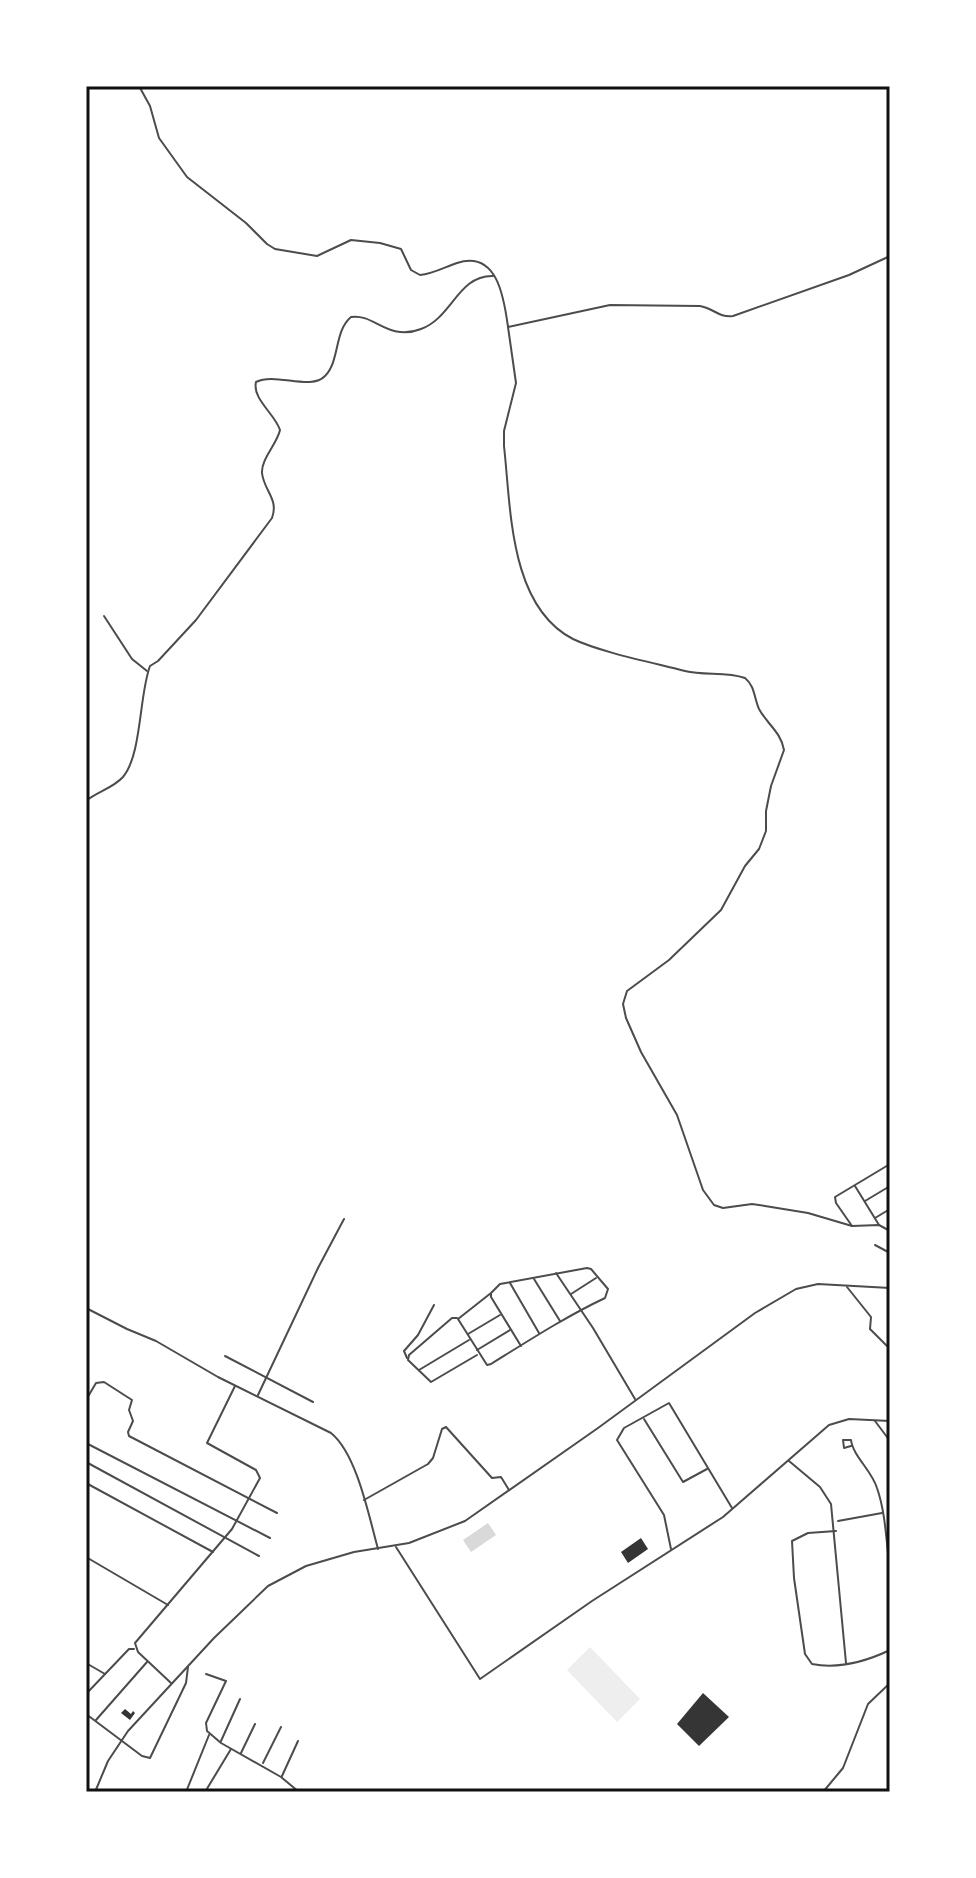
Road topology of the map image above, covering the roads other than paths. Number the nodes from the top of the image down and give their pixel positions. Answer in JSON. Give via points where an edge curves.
{"nodes":[{"id":1,"x":139,"y":86,"type":"edge"},
{"id":2,"x":890,"y":256,"type":"edge"},
{"id":3,"x":494,"y":276,"type":"junction"},
{"id":4,"x":508,"y":327,"type":"junction"},
{"id":5,"x":104,"y":616,"type":"dead end"},
{"id":6,"x":148,"y":671,"type":"junction"},
{"id":7,"x":86,"y":801,"type":"edge"},
{"id":8,"x":890,"y":1164,"type":"edge"},
{"id":9,"x":854,"y":1185,"type":"junction"},
{"id":10,"x":890,"y":1186,"type":"edge"},
{"id":11,"x":864,"y":1201,"type":"junction"},
{"id":12,"x":890,"y":1209,"type":"edge"},
{"id":13,"x":874,"y":1218,"type":"junction"},
{"id":14,"x":344,"y":1219,"type":"dead end"},
{"id":15,"x":879,"y":1225,"type":"junction"},
{"id":16,"x":852,"y":1226,"type":"junction"},
{"id":17,"x":890,"y":1231,"type":"edge"},
{"id":18,"x":875,"y":1245,"type":"dead end"},
{"id":19,"x":890,"y":1253,"type":"edge"},
{"id":20,"x":556,"y":1273,"type":"junction"},
{"id":21,"x":597,"y":1277,"type":"junction"},
{"id":22,"x":533,"y":1278,"type":"junction"},
{"id":23,"x":510,"y":1283,"type":"junction"},
{"id":24,"x":846,"y":1285,"type":"junction"},
{"id":25,"x":890,"y":1288,"type":"edge"},
{"id":26,"x":491,"y":1293,"type":"junction"},
{"id":27,"x":569,"y":1295,"type":"junction"},
{"id":28,"x":434,"y":1305,"type":"dead end"},
{"id":29,"x":86,"y":1308,"type":"edge"},
{"id":30,"x":581,"y":1311,"type":"junction"},
{"id":31,"x":501,"y":1314,"type":"junction"},
{"id":32,"x":458,"y":1319,"type":"junction"},
{"id":33,"x":560,"y":1321,"type":"junction"},
{"id":34,"x":511,"y":1330,"type":"junction"},
{"id":35,"x":467,"y":1334,"type":"junction"},
{"id":36,"x":539,"y":1334,"type":"junction"},
{"id":37,"x":470,"y":1340,"type":"junction"},
{"id":38,"x":521,"y":1346,"type":"junction"},
{"id":39,"x":887,"y":1346,"type":"dead end"},
{"id":40,"x":477,"y":1352,"type":"junction"},
{"id":41,"x":225,"y":1356,"type":"dead end"},
{"id":42,"x":407,"y":1359,"type":"junction"},
{"id":43,"x":418,"y":1371,"type":"junction"},
{"id":44,"x":268,"y":1378,"type":"junction"},
{"id":45,"x":236,"y":1385,"type":"junction"},
{"id":46,"x":258,"y":1396,"type":"junction"},
{"id":47,"x":86,"y":1400,"type":"edge"},
{"id":48,"x":636,"y":1400,"type":"junction"},
{"id":49,"x":313,"y":1402,"type":"dead end"},
{"id":50,"x":643,"y":1417,"type":"junction"},
{"id":51,"x":874,"y":1420,"type":"junction"},
{"id":52,"x":890,"y":1421,"type":"edge"},
{"id":53,"x":890,"y":1441,"type":"edge"},
{"id":54,"x":86,"y":1443,"type":"edge"},
{"id":55,"x":851,"y":1446,"type":"dead end"},
{"id":56,"x":789,"y":1461,"type":"junction"},
{"id":57,"x":86,"y":1462,"type":"edge"},
{"id":58,"x":708,"y":1468,"type":"junction"},
{"id":59,"x":86,"y":1483,"type":"edge"},
{"id":60,"x":510,"y":1490,"type":"junction"},
{"id":61,"x":249,"y":1500,"type":"junction"},
{"id":62,"x":363,"y":1501,"type":"junction"},
{"id":63,"x":733,"y":1509,"type":"junction"},
{"id":64,"x":277,"y":1513,"type":"dead end"},
{"id":65,"x":884,"y":1513,"type":"junction"},
{"id":66,"x":237,"y":1522,"type":"junction"},
{"id":67,"x":835,"y":1522,"type":"junction"},
{"id":68,"x":836,"y":1531,"type":"junction"},
{"id":69,"x":226,"y":1538,"type":"junction"},
{"id":70,"x":270,"y":1538,"type":"dead end"},
{"id":71,"x":396,"y":1547,"type":"junction"},
{"id":72,"x":378,"y":1549,"type":"junction"},
{"id":73,"x":671,"y":1549,"type":"junction"},
{"id":74,"x":214,"y":1553,"type":"junction"},
{"id":75,"x":259,"y":1556,"type":"dead end"},
{"id":76,"x":86,"y":1557,"type":"edge"},
{"id":77,"x":890,"y":1569,"type":"edge"},
{"id":78,"x":169,"y":1605,"type":"junction"},
{"id":79,"x":136,"y":1648,"type":"junction"},
{"id":80,"x":890,"y":1650,"type":"edge"},
{"id":81,"x":148,"y":1661,"type":"junction"},
{"id":82,"x":86,"y":1663,"type":"edge"},
{"id":83,"x":846,"y":1664,"type":"junction"},
{"id":84,"x":188,"y":1666,"type":"junction"},
{"id":85,"x":106,"y":1674,"type":"junction"},
{"id":86,"x":206,"y":1674,"type":"dead end"},
{"id":87,"x":171,"y":1683,"type":"junction"},
{"id":88,"x":890,"y":1683,"type":"edge"},
{"id":89,"x":86,"y":1694,"type":"edge"},
{"id":90,"x":240,"y":1699,"type":"dead end"},
{"id":91,"x":86,"y":1714,"type":"edge"},
{"id":92,"x":95,"y":1721,"type":"junction"},
{"id":93,"x":255,"y":1724,"type":"dead end"},
{"id":94,"x":281,"y":1727,"type":"dead end"},
{"id":95,"x":210,"y":1734,"type":"junction"},
{"id":96,"x":120,"y":1740,"type":"junction"},
{"id":97,"x":298,"y":1741,"type":"dead end"},
{"id":98,"x":221,"y":1743,"type":"junction"},
{"id":99,"x":231,"y":1749,"type":"junction"},
{"id":100,"x":241,"y":1754,"type":"junction"},
{"id":101,"x":262,"y":1764,"type":"junction"},
{"id":102,"x":281,"y":1777,"type":"junction"},
{"id":103,"x":95,"y":1792,"type":"edge"},
{"id":104,"x":186,"y":1792,"type":"edge"},
{"id":105,"x":205,"y":1792,"type":"edge"},
{"id":106,"x":299,"y":1792,"type":"edge"},
{"id":107,"x":823,"y":1792,"type":"edge"}],
"edges":[{"from":1,"to":3,"type":"street","via":[[159,138],[187,177],[275,249],[317,256],[359,240],[401,249],[411,270],[420,275],[478,260]]},
{"from":2,"to":4,"type":"street","via":[[733,316],[704,306],[623,304]]},
{"from":3,"to":4,"type":"street"},
{"from":3,"to":6,"type":"street","via":[[473,280],[441,317],[412,332],[393,332],[351,317],[320,380],[256,382],[256,393],[280,430],[262,467],[274,501],[272,518],[196,620]]},
{"from":4,"to":16,"type":"street","via":[[516,383],[504,446],[527,589],[557,628],[576,640],[690,672],[745,678],[784,750],[759,849],[721,910],[627,991],[623,1004],[631,1033],[677,1115],[703,1190],[714,1205],[752,1204]]},
{"from":5,"to":6,"type":"street","via":[[135,662]]},
{"from":6,"to":7,"type":"street","via":[[126,772]]},
{"from":8,"to":9,"type":"street"},
{"from":9,"to":11,"type":"street"},
{"from":9,"to":16,"type":"street","via":[[834,1199]]},
{"from":10,"to":11,"type":"street"},
{"from":11,"to":13,"type":"street"},
{"from":12,"to":13,"type":"street"},
{"from":13,"to":15,"type":"street"},
{"from":14,"to":44,"type":"street"},
{"from":15,"to":16,"type":"street"},
{"from":15,"to":17,"type":"street"},
{"from":18,"to":19,"type":"street"},
{"from":20,"to":21,"type":"street","via":[[589,1268]]},
{"from":20,"to":22,"type":"street"},
{"from":20,"to":27,"type":"street"},
{"from":21,"to":27,"type":"street"},
{"from":21,"to":30,"type":"street","via":[[608,1294]]},
{"from":22,"to":23,"type":"street"},
{"from":22,"to":33,"type":"street"},
{"from":23,"to":26,"type":"street"},
{"from":23,"to":36,"type":"street"},
{"from":24,"to":25,"type":"street"},
{"from":24,"to":39,"type":"street","via":[[872,1318],[869,1328]]},
{"from":24,"to":48,"type":"street","via":[[805,1286],[784,1295]]},
{"from":26,"to":31,"type":"street"},
{"from":26,"to":32,"type":"street"},
{"from":27,"to":30,"type":"street"},
{"from":28,"to":42,"type":"street","via":[[404,1351]]},
{"from":29,"to":45,"type":"street"},
{"from":30,"to":33,"type":"street"},
{"from":30,"to":48,"type":"street"},
{"from":31,"to":34,"type":"street"},
{"from":31,"to":35,"type":"street"},
{"from":32,"to":35,"type":"street"},
{"from":32,"to":42,"type":"street","via":[[452,1318]]},
{"from":33,"to":36,"type":"street"},
{"from":34,"to":38,"type":"street"},
{"from":34,"to":40,"type":"street"},
{"from":35,"to":37,"type":"street"},
{"from":36,"to":38,"type":"street"},
{"from":37,"to":40,"type":"street"},
{"from":37,"to":43,"type":"street"},
{"from":38,"to":40,"type":"street","via":[[489,1365]]},
{"from":40,"to":43,"type":"street","via":[[431,1382]]},
{"from":41,"to":44,"type":"street"},
{"from":42,"to":43,"type":"street"},
{"from":44,"to":46,"type":"street"},
{"from":44,"to":49,"type":"street"},
{"from":45,"to":46,"type":"street"},
{"from":45,"to":61,"type":"street","via":[[207,1443],[259,1472]]},
{"from":46,"to":62,"type":"street","via":[[336,1437]]},
{"from":47,"to":61,"type":"street","via":[[98,1381],[118,1391],[132,1401],[129,1436]]},
{"from":48,"to":60,"type":"street"},
{"from":50,"to":58,"type":"street","via":[[683,1482]]},
{"from":50,"to":58,"type":"street","via":[[669,1403]]},
{"from":50,"to":73,"type":"street","via":[[620,1431],[617,1440],[664,1515]]},
{"from":51,"to":52,"type":"street"},
{"from":51,"to":53,"type":"street"},
{"from":51,"to":56,"type":"street","via":[[829,1425]]},
{"from":54,"to":66,"type":"street"},
{"from":55,"to":65,"type":"street","via":[[872,1474]]},
{"from":56,"to":63,"type":"street"},
{"from":56,"to":67,"type":"street","via":[[825,1492]]},
{"from":57,"to":69,"type":"street"},
{"from":58,"to":63,"type":"street"},
{"from":59,"to":74,"type":"street"},
{"from":60,"to":62,"type":"street","via":[[501,1477],[492,1478],[446,1427],[428,1464]]},
{"from":60,"to":71,"type":"street","via":[[449,1529]]},
{"from":61,"to":64,"type":"street"},
{"from":61,"to":66,"type":"street"},
{"from":62,"to":72,"type":"street"},
{"from":63,"to":73,"type":"street"},
{"from":65,"to":67,"type":"street"},
{"from":65,"to":77,"type":"street"},
{"from":66,"to":69,"type":"street"},
{"from":66,"to":70,"type":"street"},
{"from":67,"to":68,"type":"street"},
{"from":68,"to":83,"type":"street"},
{"from":68,"to":83,"type":"street","via":[[800,1536],[792,1541],[793,1556],[805,1654],[816,1665]]},
{"from":69,"to":74,"type":"street"},
{"from":69,"to":75,"type":"street"},
{"from":71,"to":72,"type":"street"},
{"from":71,"to":73,"type":"street","via":[[480,1679]]},
{"from":72,"to":84,"type":"street","via":[[322,1561],[277,1580]]},
{"from":74,"to":78,"type":"street"},
{"from":76,"to":78,"type":"street"},
{"from":78,"to":79,"type":"street","via":[[136,1641]]},
{"from":79,"to":81,"type":"street"},
{"from":79,"to":85,"type":"street"},
{"from":80,"to":83,"type":"street"},
{"from":81,"to":87,"type":"street"},
{"from":81,"to":92,"type":"street"},
{"from":82,"to":85,"type":"street"},
{"from":84,"to":87,"type":"street"},
{"from":84,"to":96,"type":"street","via":[[186,1683],[152,1756],[142,1756]]},
{"from":85,"to":89,"type":"street"},
{"from":86,"to":95,"type":"street","via":[[226,1681],[206,1723]]},
{"from":87,"to":96,"type":"street"},
{"from":88,"to":107,"type":"street","via":[[868,1704],[843,1768]]},
{"from":90,"to":98,"type":"street"},
{"from":91,"to":92,"type":"street"},
{"from":92,"to":96,"type":"street"},
{"from":93,"to":100,"type":"street"},
{"from":94,"to":101,"type":"street"},
{"from":95,"to":98,"type":"street"},
{"from":95,"to":104,"type":"street"},
{"from":96,"to":103,"type":"street"},
{"from":97,"to":102,"type":"street"},
{"from":98,"to":99,"type":"street"},
{"from":99,"to":100,"type":"street"},
{"from":99,"to":105,"type":"street"},
{"from":100,"to":101,"type":"street"},
{"from":101,"to":102,"type":"street"},
{"from":102,"to":106,"type":"street"}]}
